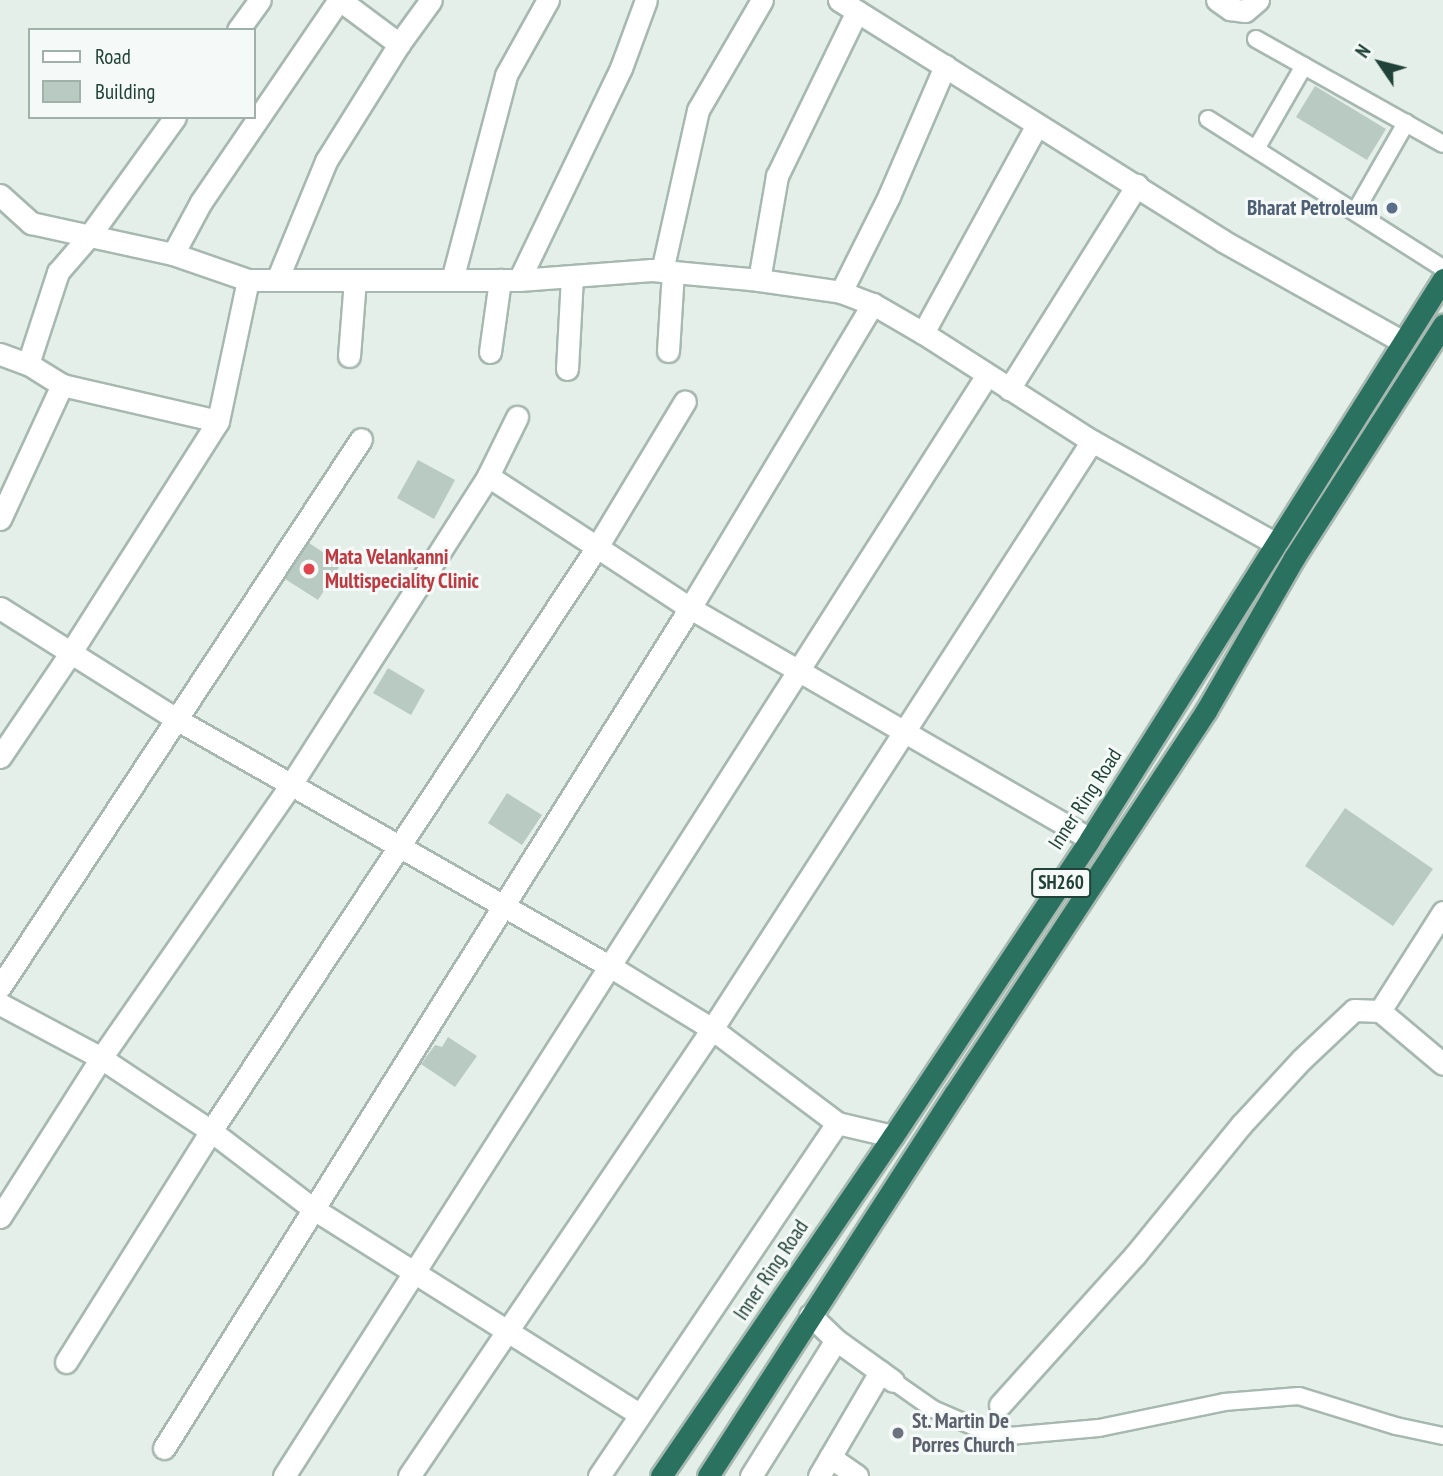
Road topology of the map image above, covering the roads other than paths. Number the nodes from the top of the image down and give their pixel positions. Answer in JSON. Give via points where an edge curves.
{"nodes":[{"id":1,"x":260,"y":0,"type":"edge"},
{"id":2,"x":340,"y":0,"type":"edge"},
{"id":3,"x":431,"y":0,"type":"edge"},
{"id":4,"x":548,"y":0,"type":"edge"},
{"id":5,"x":646,"y":0,"type":"edge"},
{"id":6,"x":762,"y":0,"type":"edge"},
{"id":7,"x":839,"y":0,"type":"edge"},
{"id":8,"x":1217,"y":0,"type":"edge"},
{"id":9,"x":1258,"y":0,"type":"edge"},
{"id":10,"x":857,"y":11,"type":"junction"},
{"id":11,"x":239,"y":28,"type":"edge"},
{"id":12,"x":1256,"y":39,"type":"dead end"},
{"id":13,"x":399,"y":44,"type":"junction"},
{"id":14,"x":945,"y":66,"type":"junction"},
{"id":15,"x":1304,"y":66,"type":"junction"},
{"id":16,"x":174,"y":119,"type":"edge"},
{"id":17,"x":1208,"y":119,"type":"dead end"},
{"id":18,"x":1406,"y":123,"type":"junction"},
{"id":19,"x":1037,"y":125,"type":"junction"},
{"id":20,"x":1443,"y":144,"type":"edge"},
{"id":21,"x":1256,"y":149,"type":"junction"},
{"id":22,"x":1137,"y":185,"type":"junction"},
{"id":23,"x":0,"y":195,"type":"edge"},
{"id":24,"x":1355,"y":212,"type":"junction"},
{"id":25,"x":90,"y":235,"type":"junction"},
{"id":26,"x":173,"y":254,"type":"junction"},
{"id":27,"x":1443,"y":268,"type":"edge"},
{"id":28,"x":667,"y":272,"type":"junction"},
{"id":29,"x":572,"y":276,"type":"junction"},
{"id":30,"x":277,"y":279,"type":"junction"},
{"id":31,"x":758,"y":279,"type":"junction"},
{"id":32,"x":1443,"y":279,"type":"edge"},
{"id":33,"x":248,"y":280,"type":"junction"},
{"id":34,"x":355,"y":280,"type":"junction"},
{"id":35,"x":452,"y":280,"type":"junction"},
{"id":36,"x":510,"y":280,"type":"junction"},
{"id":37,"x":841,"y":292,"type":"junction"},
{"id":38,"x":873,"y":304,"type":"junction"},
{"id":39,"x":1443,"y":325,"type":"edge"},
{"id":40,"x":923,"y":333,"type":"junction"},
{"id":41,"x":1403,"y":342,"type":"junction"},
{"id":42,"x":668,"y":351,"type":"dead end"},
{"id":43,"x":490,"y":352,"type":"dead end"},
{"id":44,"x":0,"y":354,"type":"edge"},
{"id":45,"x":349,"y":356,"type":"dead end"},
{"id":46,"x":28,"y":364,"type":"junction"},
{"id":47,"x":566,"y":369,"type":"dead end"},
{"id":48,"x":987,"y":375,"type":"junction"},
{"id":49,"x":62,"y":385,"type":"junction"},
{"id":50,"x":1009,"y":389,"type":"junction"},
{"id":51,"x":685,"y":401,"type":"dead end"},
{"id":52,"x":517,"y":417,"type":"dead end"},
{"id":53,"x":218,"y":421,"type":"junction"},
{"id":54,"x":361,"y":439,"type":"dead end"},
{"id":55,"x":1092,"y":441,"type":"junction"},
{"id":56,"x":488,"y":476,"type":"junction"},
{"id":57,"x":0,"y":519,"type":"edge"},
{"id":58,"x":1276,"y":544,"type":"junction"},
{"id":59,"x":597,"y":547,"type":"junction"},
{"id":60,"x":0,"y":608,"type":"edge"},
{"id":61,"x":690,"y":608,"type":"junction"},
{"id":62,"x":71,"y":652,"type":"junction"},
{"id":63,"x":797,"y":668,"type":"junction"},
{"id":64,"x":176,"y":719,"type":"junction"},
{"id":65,"x":903,"y":733,"type":"junction"},
{"id":66,"x":0,"y":757,"type":"edge"},
{"id":67,"x":290,"y":786,"type":"junction"},
{"id":68,"x":1090,"y":839,"type":"junction"},
{"id":69,"x":400,"y":849,"type":"junction"},
{"id":70,"x":502,"y":906,"type":"junction"},
{"id":71,"x":1443,"y":912,"type":"edge"},
{"id":72,"x":608,"y":965,"type":"junction"},
{"id":73,"x":0,"y":986,"type":"edge"},
{"id":74,"x":0,"y":1004,"type":"edge"},
{"id":75,"x":1380,"y":1010,"type":"junction"},
{"id":76,"x":712,"y":1029,"type":"junction"},
{"id":77,"x":101,"y":1058,"type":"junction"},
{"id":78,"x":1443,"y":1064,"type":"edge"},
{"id":79,"x":838,"y":1123,"type":"junction"},
{"id":80,"x":211,"y":1131,"type":"junction"},
{"id":81,"x":893,"y":1136,"type":"junction"},
{"id":82,"x":312,"y":1208,"type":"junction"},
{"id":83,"x":0,"y":1217,"type":"edge"},
{"id":84,"x":414,"y":1269,"type":"junction"},
{"id":85,"x":810,"y":1314,"type":"junction"},
{"id":86,"x":506,"y":1329,"type":"junction"},
{"id":87,"x":836,"y":1340,"type":"junction"},
{"id":88,"x":66,"y":1362,"type":"dead end"},
{"id":89,"x":887,"y":1377,"type":"junction"},
{"id":90,"x":1000,"y":1405,"type":"dead end"},
{"id":91,"x":639,"y":1414,"type":"junction"},
{"id":92,"x":1443,"y":1436,"type":"edge"},
{"id":93,"x":164,"y":1448,"type":"dead end"},
{"id":94,"x":830,"y":1457,"type":"junction"},
{"id":95,"x":284,"y":1476,"type":"edge"},
{"id":96,"x":409,"y":1476,"type":"edge"},
{"id":97,"x":599,"y":1476,"type":"edge"},
{"id":98,"x":661,"y":1476,"type":"edge"},
{"id":99,"x":708,"y":1476,"type":"edge"},
{"id":100,"x":751,"y":1476,"type":"edge"},
{"id":101,"x":819,"y":1476,"type":"edge"},
{"id":102,"x":856,"y":1476,"type":"edge"}],
"edges":[{"from":1,"to":11,"type":"street"},
{"from":2,"to":13,"type":"street"},
{"from":2,"to":26,"type":"street","via":[[201,202]]},
{"from":3,"to":13,"type":"street"},
{"from":4,"to":35,"type":"street","via":[[506,75]]},
{"from":5,"to":36,"type":"street","via":[[621,68]]},
{"from":6,"to":28,"type":"street","via":[[698,110]]},
{"from":7,"to":10,"type":"street"},
{"from":8,"to":9,"type":"street","via":[[1230,9],[1245,11]]},
{"from":10,"to":14,"type":"street"},
{"from":10,"to":31,"type":"street","via":[[777,176]]},
{"from":12,"to":15,"type":"lane"},
{"from":13,"to":30,"type":"street","via":[[326,161]]},
{"from":14,"to":19,"type":"street"},
{"from":14,"to":37,"type":"street"},
{"from":15,"to":18,"type":"lane"},
{"from":15,"to":21,"type":"lane"},
{"from":16,"to":25,"type":"street"},
{"from":17,"to":21,"type":"lane"},
{"from":18,"to":20,"type":"lane"},
{"from":18,"to":24,"type":"lane"},
{"from":19,"to":22,"type":"street"},
{"from":19,"to":40,"type":"street"},
{"from":21,"to":24,"type":"lane"},
{"from":22,"to":41,"type":"street","via":[[1223,241]]},
{"from":22,"to":50,"type":"street"},
{"from":23,"to":25,"type":"street","via":[[31,223]]},
{"from":24,"to":27,"type":"lane"},
{"from":25,"to":26,"type":"street"},
{"from":25,"to":46,"type":"street","via":[[58,272]]},
{"from":26,"to":33,"type":"street"},
{"from":28,"to":29,"type":"street"},
{"from":28,"to":31,"type":"street"},
{"from":28,"to":42,"type":"street"},
{"from":29,"to":36,"type":"street"},
{"from":29,"to":47,"type":"street"},
{"from":30,"to":33,"type":"street"},
{"from":30,"to":34,"type":"street"},
{"from":31,"to":37,"type":"street"},
{"from":32,"to":41,"type":"highway","name":"Inner Ring Road","number":"SH260"},
{"from":33,"to":53,"type":"street"},
{"from":34,"to":35,"type":"street"},
{"from":34,"to":45,"type":"street"},
{"from":35,"to":36,"type":"street"},
{"from":36,"to":43,"type":"street"},
{"from":37,"to":38,"type":"street"},
{"from":38,"to":40,"type":"street"},
{"from":38,"to":61,"type":"street"},
{"from":39,"to":85,"type":"highway","via":[[1294,558],[1206,711]]},
{"from":40,"to":48,"type":"street"},
{"from":41,"to":58,"type":"highway","name":"Inner Ring Road","number":"SH260"},
{"from":44,"to":46,"type":"street"},
{"from":46,"to":49,"type":"street"},
{"from":48,"to":50,"type":"street"},
{"from":48,"to":63,"type":"street"},
{"from":49,"to":53,"type":"street"},
{"from":49,"to":57,"type":"street"},
{"from":50,"to":55,"type":"street"},
{"from":51,"to":59,"type":"street"},
{"from":52,"to":56,"type":"street"},
{"from":53,"to":62,"type":"street"},
{"from":54,"to":64,"type":"street"},
{"from":55,"to":58,"type":"street"},
{"from":55,"to":65,"type":"street"},
{"from":56,"to":59,"type":"street"},
{"from":56,"to":67,"type":"street"},
{"from":58,"to":68,"type":"highway","name":"Inner Ring Road","number":"SH260"},
{"from":59,"to":61,"type":"street"},
{"from":59,"to":69,"type":"street"},
{"from":60,"to":62,"type":"street"},
{"from":61,"to":63,"type":"street"},
{"from":61,"to":70,"type":"street"},
{"from":62,"to":64,"type":"street"},
{"from":62,"to":66,"type":"street"},
{"from":63,"to":65,"type":"street"},
{"from":63,"to":72,"type":"street"},
{"from":64,"to":67,"type":"street"},
{"from":64,"to":73,"type":"street"},
{"from":65,"to":68,"type":"street"},
{"from":65,"to":76,"type":"street"},
{"from":67,"to":69,"type":"street"},
{"from":67,"to":77,"type":"street"},
{"from":68,"to":81,"type":"highway","name":"Inner Ring Road","number":"SH260"},
{"from":69,"to":70,"type":"street"},
{"from":69,"to":80,"type":"street"},
{"from":70,"to":72,"type":"street"},
{"from":70,"to":82,"type":"street"},
{"from":71,"to":75,"type":"street"},
{"from":72,"to":76,"type":"street"},
{"from":72,"to":84,"type":"street"},
{"from":74,"to":77,"type":"street"},
{"from":75,"to":78,"type":"street"},
{"from":75,"to":90,"type":"street","via":[[1354,1010],[1301,1060]]},
{"from":76,"to":79,"type":"street"},
{"from":76,"to":86,"type":"street"},
{"from":77,"to":80,"type":"street"},
{"from":77,"to":83,"type":"street"},
{"from":79,"to":81,"type":"street"},
{"from":79,"to":91,"type":"street"},
{"from":80,"to":82,"type":"street"},
{"from":80,"to":88,"type":"street"},
{"from":81,"to":98,"type":"highway","name":"Inner Ring Road","number":"SH260"},
{"from":82,"to":84,"type":"street"},
{"from":82,"to":93,"type":"street"},
{"from":84,"to":86,"type":"street"},
{"from":84,"to":95,"type":"street"},
{"from":85,"to":87,"type":"street"},
{"from":85,"to":99,"type":"highway"},
{"from":86,"to":91,"type":"street"},
{"from":86,"to":96,"type":"street"},
{"from":87,"to":89,"type":"street"},
{"from":87,"to":100,"type":"street"},
{"from":89,"to":92,"type":"lane","via":[[933,1409],[999,1437],[1100,1428],[1224,1402],[1299,1396]]},
{"from":89,"to":94,"type":"street"},
{"from":91,"to":97,"type":"street"},
{"from":94,"to":101,"type":"street"},
{"from":94,"to":102,"type":"street"}]}
